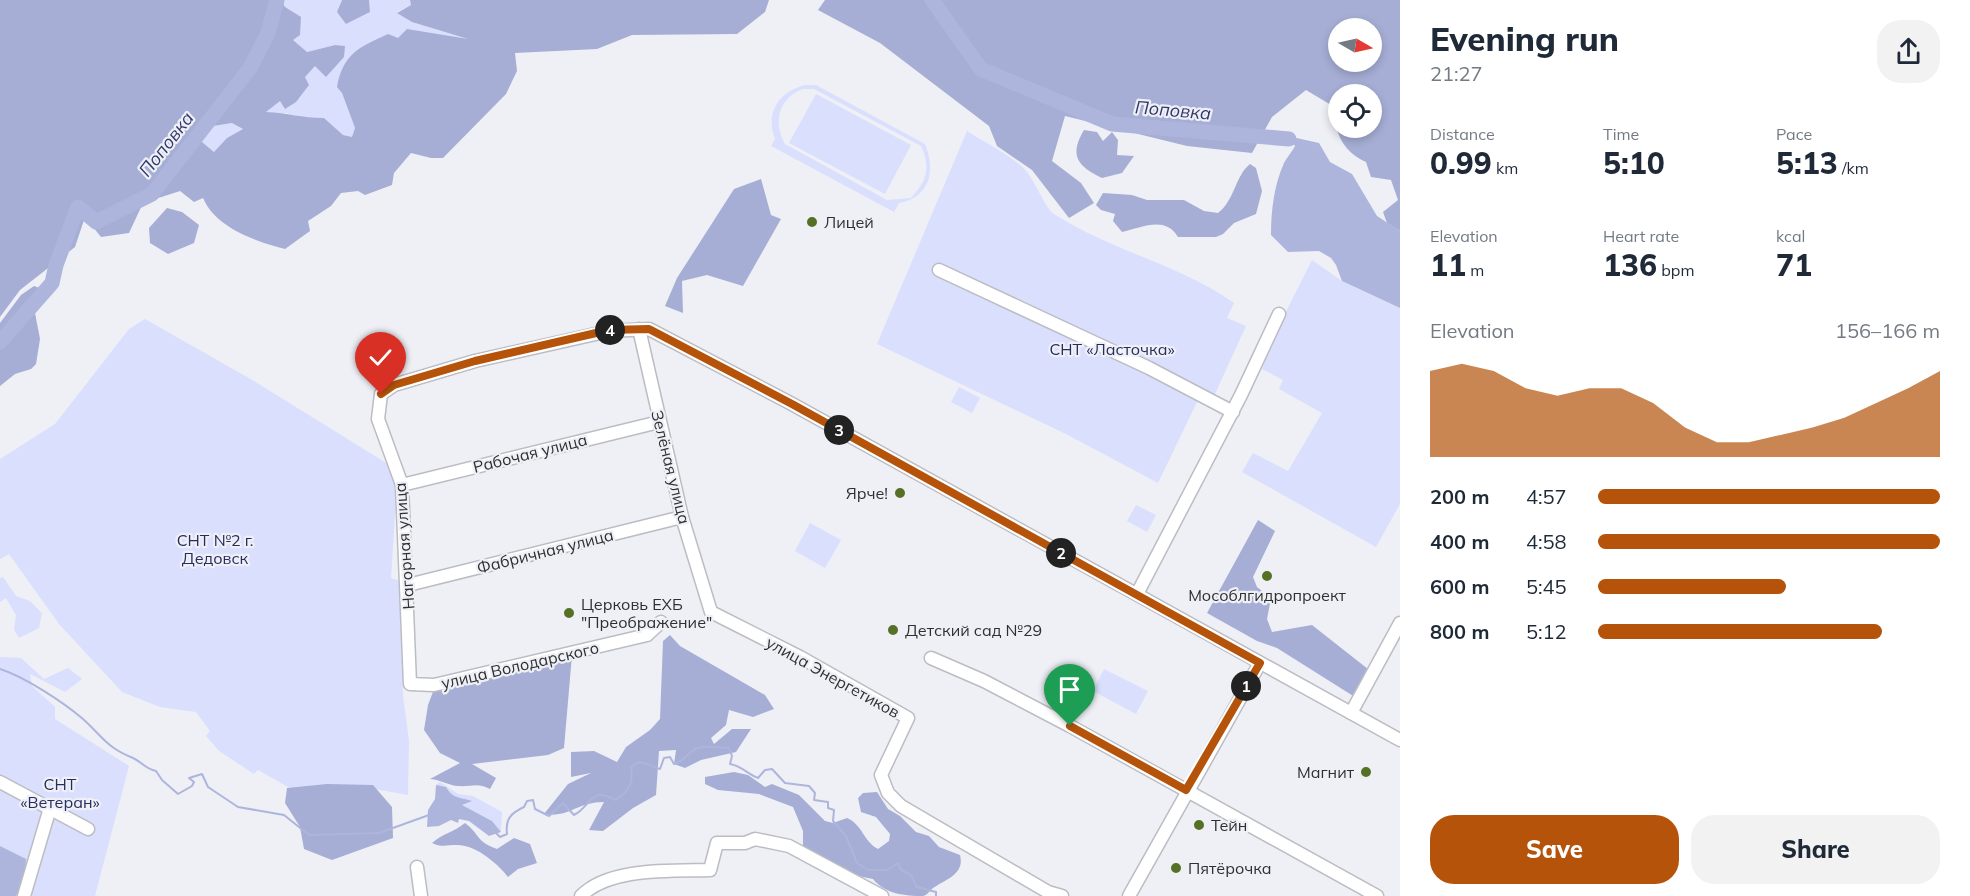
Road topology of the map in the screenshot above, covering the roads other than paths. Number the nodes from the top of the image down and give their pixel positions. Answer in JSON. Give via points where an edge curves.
{"nodes":[{"id":1,"x":939,"y":270,"type":"dead end"},
{"id":2,"x":1279,"y":314,"type":"dead end"},
{"id":3,"x":639,"y":329,"type":"junction"},
{"id":4,"x":1233,"y":412,"type":"junction"},
{"id":5,"x":659,"y":422,"type":"junction"},
{"id":6,"x":402,"y":485,"type":"junction"},
{"id":7,"x":682,"y":517,"type":"junction"},
{"id":8,"x":408,"y":585,"type":"junction"},
{"id":9,"x":1137,"y":594,"type":"junction"},
{"id":10,"x":707,"y":604,"type":"joint"},
{"id":11,"x":661,"y":622,"type":"dead end"},
{"id":12,"x":1400,"y":623,"type":"edge"},
{"id":13,"x":931,"y":658,"type":"dead end"},
{"id":14,"x":1260,"y":663,"type":"junction"},
{"id":15,"x":410,"y":684,"type":"joint"},
{"id":16,"x":1351,"y":713,"type":"junction"},
{"id":17,"x":1400,"y":740,"type":"edge"},
{"id":18,"x":0,"y":782,"type":"edge"},
{"id":19,"x":1186,"y":790,"type":"junction"},
{"id":20,"x":50,"y":808,"type":"junction"},
{"id":21,"x":88,"y":828,"type":"dead end"},
{"id":22,"x":417,"y":867,"type":"dead end"},
{"id":23,"x":24,"y":896,"type":"edge"},
{"id":24,"x":421,"y":896,"type":"edge"},
{"id":25,"x":581,"y":896,"type":"edge"},
{"id":26,"x":882,"y":896,"type":"edge"},
{"id":27,"x":1062,"y":896,"type":"edge"},
{"id":28,"x":1129,"y":896,"type":"edge"},
{"id":29,"x":1377,"y":896,"type":"edge"}],
"edges":[{"from":1,"to":4,"type":"street","via":[[1149,368]]},
{"from":2,"to":4,"type":"street"},
{"from":3,"to":5,"type":"street","name":"Зелёная улица"},
{"from":3,"to":6,"type":"street","name":"Нагорная улица","via":[[609,330],[475,361],[394,385],[381,394],[378,419]]},
{"from":3,"to":9,"type":"street","via":[[657,332]]},
{"from":4,"to":9,"type":"street"},
{"from":5,"to":6,"type":"street","name":"Рабочая улица"},
{"from":5,"to":7,"type":"street","name":"Зелёная улица"},
{"from":6,"to":8,"type":"street","name":"Нагорная улица"},
{"from":7,"to":8,"type":"street","name":"Фабричная улица"},
{"from":7,"to":10,"type":"street","name":"Зелёная улица"},
{"from":8,"to":15,"type":"street","name":"Нагорная улица"},
{"from":9,"to":14,"type":"street"},
{"from":10,"to":27,"type":"street","name":"улица Энергетиков","via":[[711,612],[908,718],[881,775],[888,793],[901,806],[1048,892]]},
{"from":11,"to":15,"type":"street","name":"улица Володарского","via":[[648,635],[434,685]]},
{"from":12,"to":16,"type":"street"},
{"from":13,"to":19,"type":"street","via":[[1027,703]]},
{"from":14,"to":16,"type":"street"},
{"from":14,"to":19,"type":"street"},
{"from":16,"to":17,"type":"street"},
{"from":18,"to":20,"type":"street"},
{"from":19,"to":28,"type":"street"},
{"from":19,"to":29,"type":"street"},
{"from":20,"to":21,"type":"street"},
{"from":20,"to":23,"type":"street"},
{"from":22,"to":24,"type":"street"},
{"from":25,"to":26,"type":"street","via":[[614,878],[645,872],[710,870],[717,843],[755,839],[789,846]]}]}
